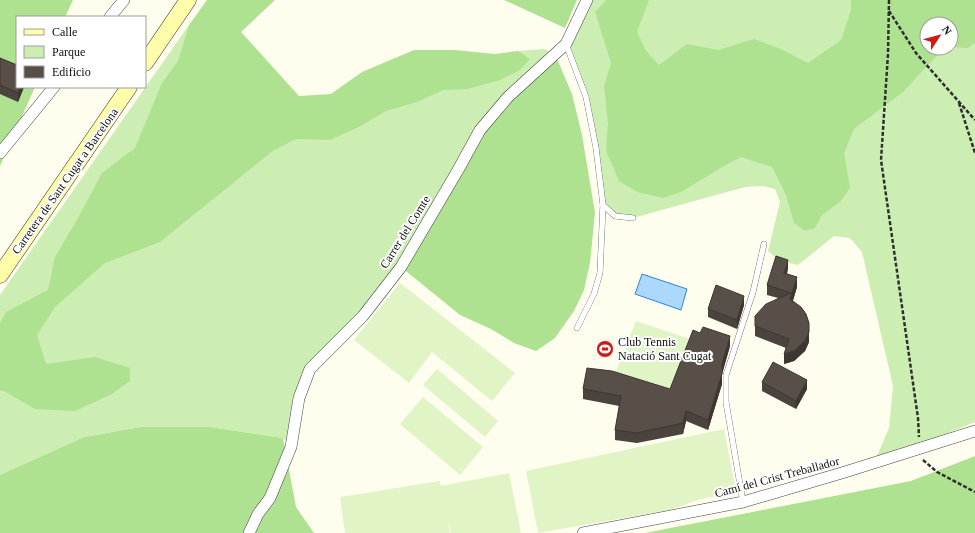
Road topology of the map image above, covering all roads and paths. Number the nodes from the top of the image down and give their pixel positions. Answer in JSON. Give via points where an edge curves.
{"nodes":[{"id":1,"x":124,"y":0,"type":"edge"},
{"id":2,"x":188,"y":0,"type":"edge"},
{"id":3,"x":587,"y":0,"type":"edge"},
{"id":4,"x":889,"y":0,"type":"edge"},
{"id":5,"x":889,"y":10,"type":"junction"},
{"id":6,"x":111,"y":16,"type":"edge"},
{"id":7,"x":566,"y":44,"type":"junction"},
{"id":8,"x":146,"y":62,"type":"edge"},
{"id":9,"x":53,"y":88,"type":"edge"},
{"id":10,"x":128,"y":88,"type":"edge"},
{"id":11,"x":958,"y":101,"type":"junction"},
{"id":12,"x":975,"y":120,"type":"edge"},
{"id":13,"x":0,"y":153,"type":"edge"},
{"id":14,"x":975,"y":153,"type":"edge"},
{"id":15,"x":603,"y":205,"type":"junction"},
{"id":16,"x":633,"y":218,"type":"dead end"},
{"id":17,"x":764,"y":244,"type":"dead end"},
{"id":18,"x":0,"y":275,"type":"edge"},
{"id":19,"x":577,"y":328,"type":"dead end"},
{"id":20,"x":975,"y":431,"type":"edge"},
{"id":21,"x":915,"y":450,"type":"junction"},
{"id":22,"x":975,"y":492,"type":"edge"},
{"id":23,"x":743,"y":502,"type":"junction"},
{"id":24,"x":248,"y":533,"type":"edge"},
{"id":25,"x":583,"y":533,"type":"edge"}],
"edges":[{"from":1,"to":6,"type":"street"},
{"from":2,"to":8,"type":"main road"},
{"from":3,"to":7,"type":"street","name":"Carrer del Comte"},
{"from":4,"to":5,"type":"path"},
{"from":5,"to":11,"type":"path","via":[[916,53]]},
{"from":5,"to":21,"type":"path","via":[[881,160],[918,418]]},
{"from":7,"to":15,"type":"lane","via":[[586,97]]},
{"from":7,"to":24,"type":"street","name":"Carrer del Comte","via":[[508,98],[480,130],[404,263],[364,316],[310,369],[299,398],[291,447],[270,498]]},
{"from":9,"to":13,"type":"street"},
{"from":10,"to":18,"type":"main road","name":"Carretera de Sant Cugat a Barcelona"},
{"from":11,"to":12,"type":"path"},
{"from":11,"to":14,"type":"path"},
{"from":15,"to":16,"type":"lane","via":[[615,216]]},
{"from":15,"to":19,"type":"lane","via":[[600,273],[594,294]]},
{"from":17,"to":23,"type":"lane","via":[[753,292],[726,375],[726,402]]},
{"from":20,"to":21,"type":"street","name":"Camí del Crist Treballador"},
{"from":21,"to":22,"type":"path","via":[[938,472]]},
{"from":21,"to":23,"type":"street","name":"Camí del Crist Treballador"},
{"from":23,"to":25,"type":"street","name":"Camí del Crist Treballador"}]}
